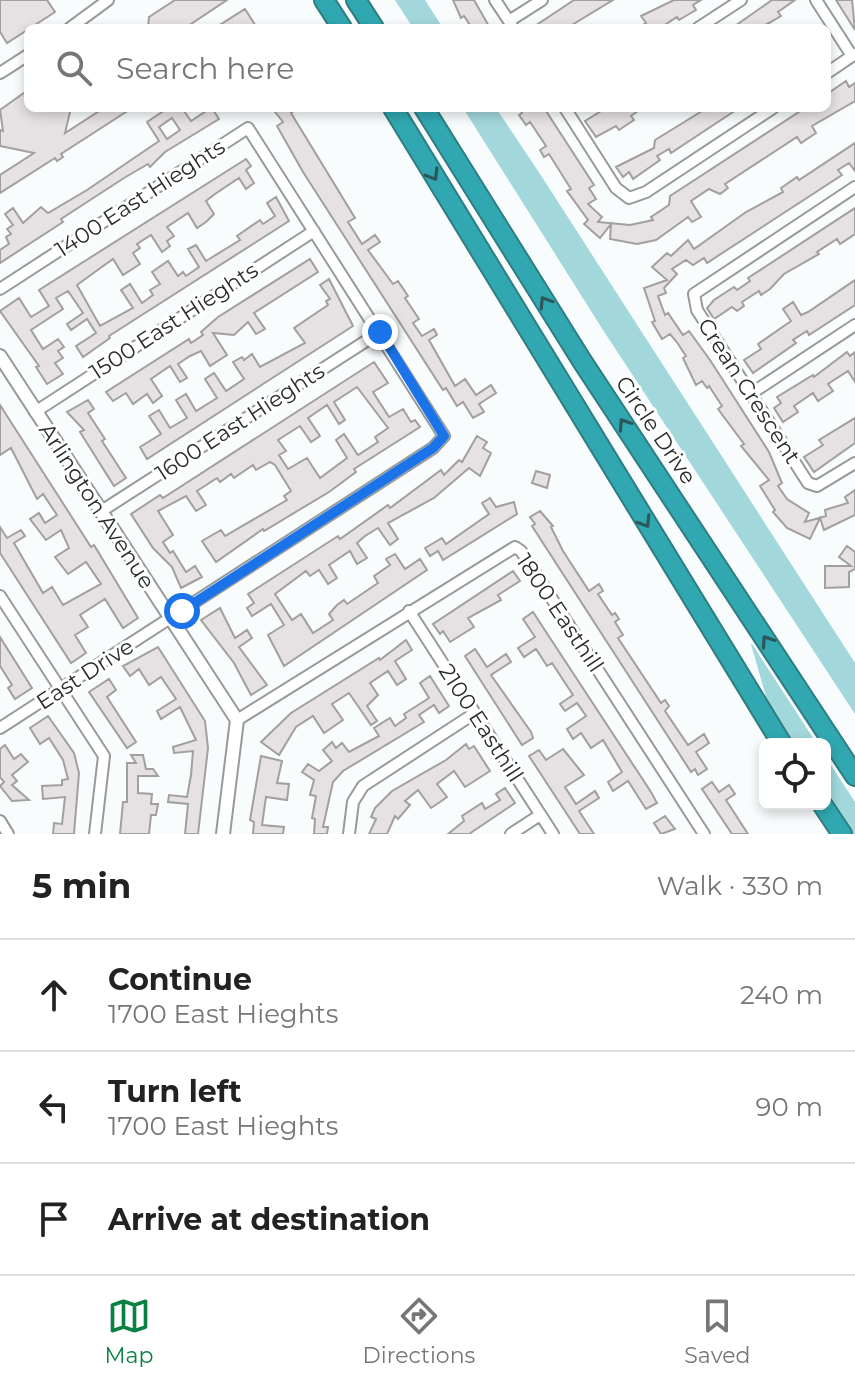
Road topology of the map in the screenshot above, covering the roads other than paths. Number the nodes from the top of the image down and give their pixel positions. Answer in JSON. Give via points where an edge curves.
{"nodes":[{"id":1,"x":108,"y":0,"type":"edge"},
{"id":2,"x":324,"y":0,"type":"edge"},
{"id":3,"x":356,"y":0,"type":"edge"},
{"id":4,"x":495,"y":0,"type":"edge"},
{"id":5,"x":542,"y":0,"type":"edge"},
{"id":6,"x":741,"y":0,"type":"edge"},
{"id":7,"x":816,"y":0,"type":"edge"},
{"id":8,"x":75,"y":24,"type":"edge"},
{"id":9,"x":339,"y":24,"type":"edge"},
{"id":10,"x":371,"y":24,"type":"edge"},
{"id":11,"x":511,"y":24,"type":"edge"},
{"id":12,"x":704,"y":24,"type":"edge"},
{"id":13,"x":854,"y":55,"type":"edge"},
{"id":14,"x":24,"y":58,"type":"edge"},
{"id":15,"x":831,"y":70,"type":"edge"},
{"id":16,"x":0,"y":73,"type":"edge"},
{"id":17,"x":395,"y":112,"type":"edge"},
{"id":18,"x":426,"y":112,"type":"edge"},
{"id":19,"x":571,"y":112,"type":"edge"},
{"id":20,"x":767,"y":112,"type":"edge"},
{"id":21,"x":855,"y":187,"type":"edge"},
{"id":22,"x":314,"y":231,"type":"junction"},
{"id":23,"x":0,"y":289,"type":"edge"},
{"id":24,"x":855,"y":325,"type":"edge"},
{"id":25,"x":380,"y":332,"type":"junction"},
{"id":26,"x":0,"y":356,"type":"edge"},
{"id":27,"x":752,"y":393,"type":"junction"},
{"id":28,"x":35,"y":412,"type":"junction"},
{"id":29,"x":855,"y":463,"type":"edge"},
{"id":30,"x":100,"y":512,"type":"junction"},
{"id":31,"x":0,"y":596,"type":"edge"},
{"id":32,"x":409,"y":611,"type":"junction"},
{"id":33,"x":171,"y":619,"type":"junction"},
{"id":34,"x":60,"y":690,"type":"junction"},
{"id":35,"x":810,"y":706,"type":"junction"},
{"id":36,"x":475,"y":713,"type":"junction"},
{"id":37,"x":237,"y":720,"type":"junction"},
{"id":38,"x":0,"y":728,"type":"edge"},
{"id":39,"x":777,"y":738,"type":"edge"},
{"id":40,"x":855,"y":765,"type":"edge"},
{"id":41,"x":855,"y":776,"type":"edge"},
{"id":42,"x":816,"y":810,"type":"edge"},
{"id":43,"x":826,"y":810,"type":"edge"},
{"id":44,"x":540,"y":815,"type":"junction"},
{"id":45,"x":0,"y":821,"type":"edge"},
{"id":46,"x":8,"y":834,"type":"edge"},
{"id":47,"x":95,"y":834,"type":"edge"},
{"id":48,"x":223,"y":834,"type":"edge"},
{"id":49,"x":349,"y":834,"type":"edge"},
{"id":50,"x":511,"y":834,"type":"edge"},
{"id":51,"x":553,"y":834,"type":"edge"},
{"id":52,"x":704,"y":834,"type":"edge"},
{"id":53,"x":830,"y":834,"type":"edge"},
{"id":54,"x":842,"y":834,"type":"edge"}],
"edges":[{"from":1,"to":8,"type":"street"},
{"from":2,"to":9,"type":"highway"},
{"from":3,"to":10,"type":"highway"},
{"from":4,"to":11,"type":"street"},
{"from":5,"to":11,"type":"street"},
{"from":6,"to":12,"type":"street"},
{"from":7,"to":13,"type":"street"},
{"from":13,"to":15,"type":"street"},
{"from":14,"to":16,"type":"street"},
{"from":17,"to":39,"type":"highway","one_way":true},
{"from":35,"to":18,"type":"highway","name":"Circle Drive","one_way":true,"via":[[582,361]]},
{"from":19,"to":20,"type":"street","via":[[616,188],[629,198]]},
{"from":21,"to":27,"type":"street","name":"Crean Crescent","via":[[694,294],[697,310]]},
{"from":22,"to":23,"type":"street","name":"1400 East Hieghts","via":[[248,128]]},
{"from":22,"to":25,"type":"street","name":"1400 East Hieghts"},
{"from":22,"to":28,"type":"street","name":"1500 East Hieghts"},
{"from":24,"to":27,"type":"street"},
{"from":25,"to":30,"type":"street","name":"1600 East Hieghts"},
{"from":25,"to":33,"type":"street","name":"East Drive","via":[[444,436]]},
{"from":26,"to":28,"type":"street","name":"Arlington Avenue"},
{"from":27,"to":29,"type":"street","name":"Crean Crescent","via":[[808,483],[817,486]]},
{"from":28,"to":30,"type":"street","name":"Arlington Avenue"},
{"from":30,"to":33,"type":"street","name":"Arlington Avenue"},
{"from":31,"to":34,"type":"street"},
{"from":32,"to":36,"type":"street","name":"2100 Easthill"},
{"from":32,"to":37,"type":"street","name":"1800 Easthill"},
{"from":32,"to":52,"type":"street","name":"1800 Easthill","via":[[509,548],[521,551]]},
{"from":33,"to":34,"type":"street","name":"East Drive"},
{"from":33,"to":37,"type":"street","name":"Arlington Avenue"},
{"from":34,"to":38,"type":"street","name":"East Drive"},
{"from":34,"to":47,"type":"street","via":[[104,756]]},
{"from":35,"to":40,"type":"highway"},
{"from":35,"to":41,"type":"highway","name":"Circle Drive"},
{"from":36,"to":44,"type":"street","name":"2100 Easthill"},
{"from":36,"to":49,"type":"street","via":[[363,786],[353,802]]},
{"from":37,"to":48,"type":"street"},
{"from":42,"to":53,"type":"highway"},
{"from":43,"to":54,"type":"highway"},
{"from":44,"to":50,"type":"street"},
{"from":44,"to":51,"type":"street","name":"2100 Easthill"},
{"from":45,"to":46,"type":"street"}]}
